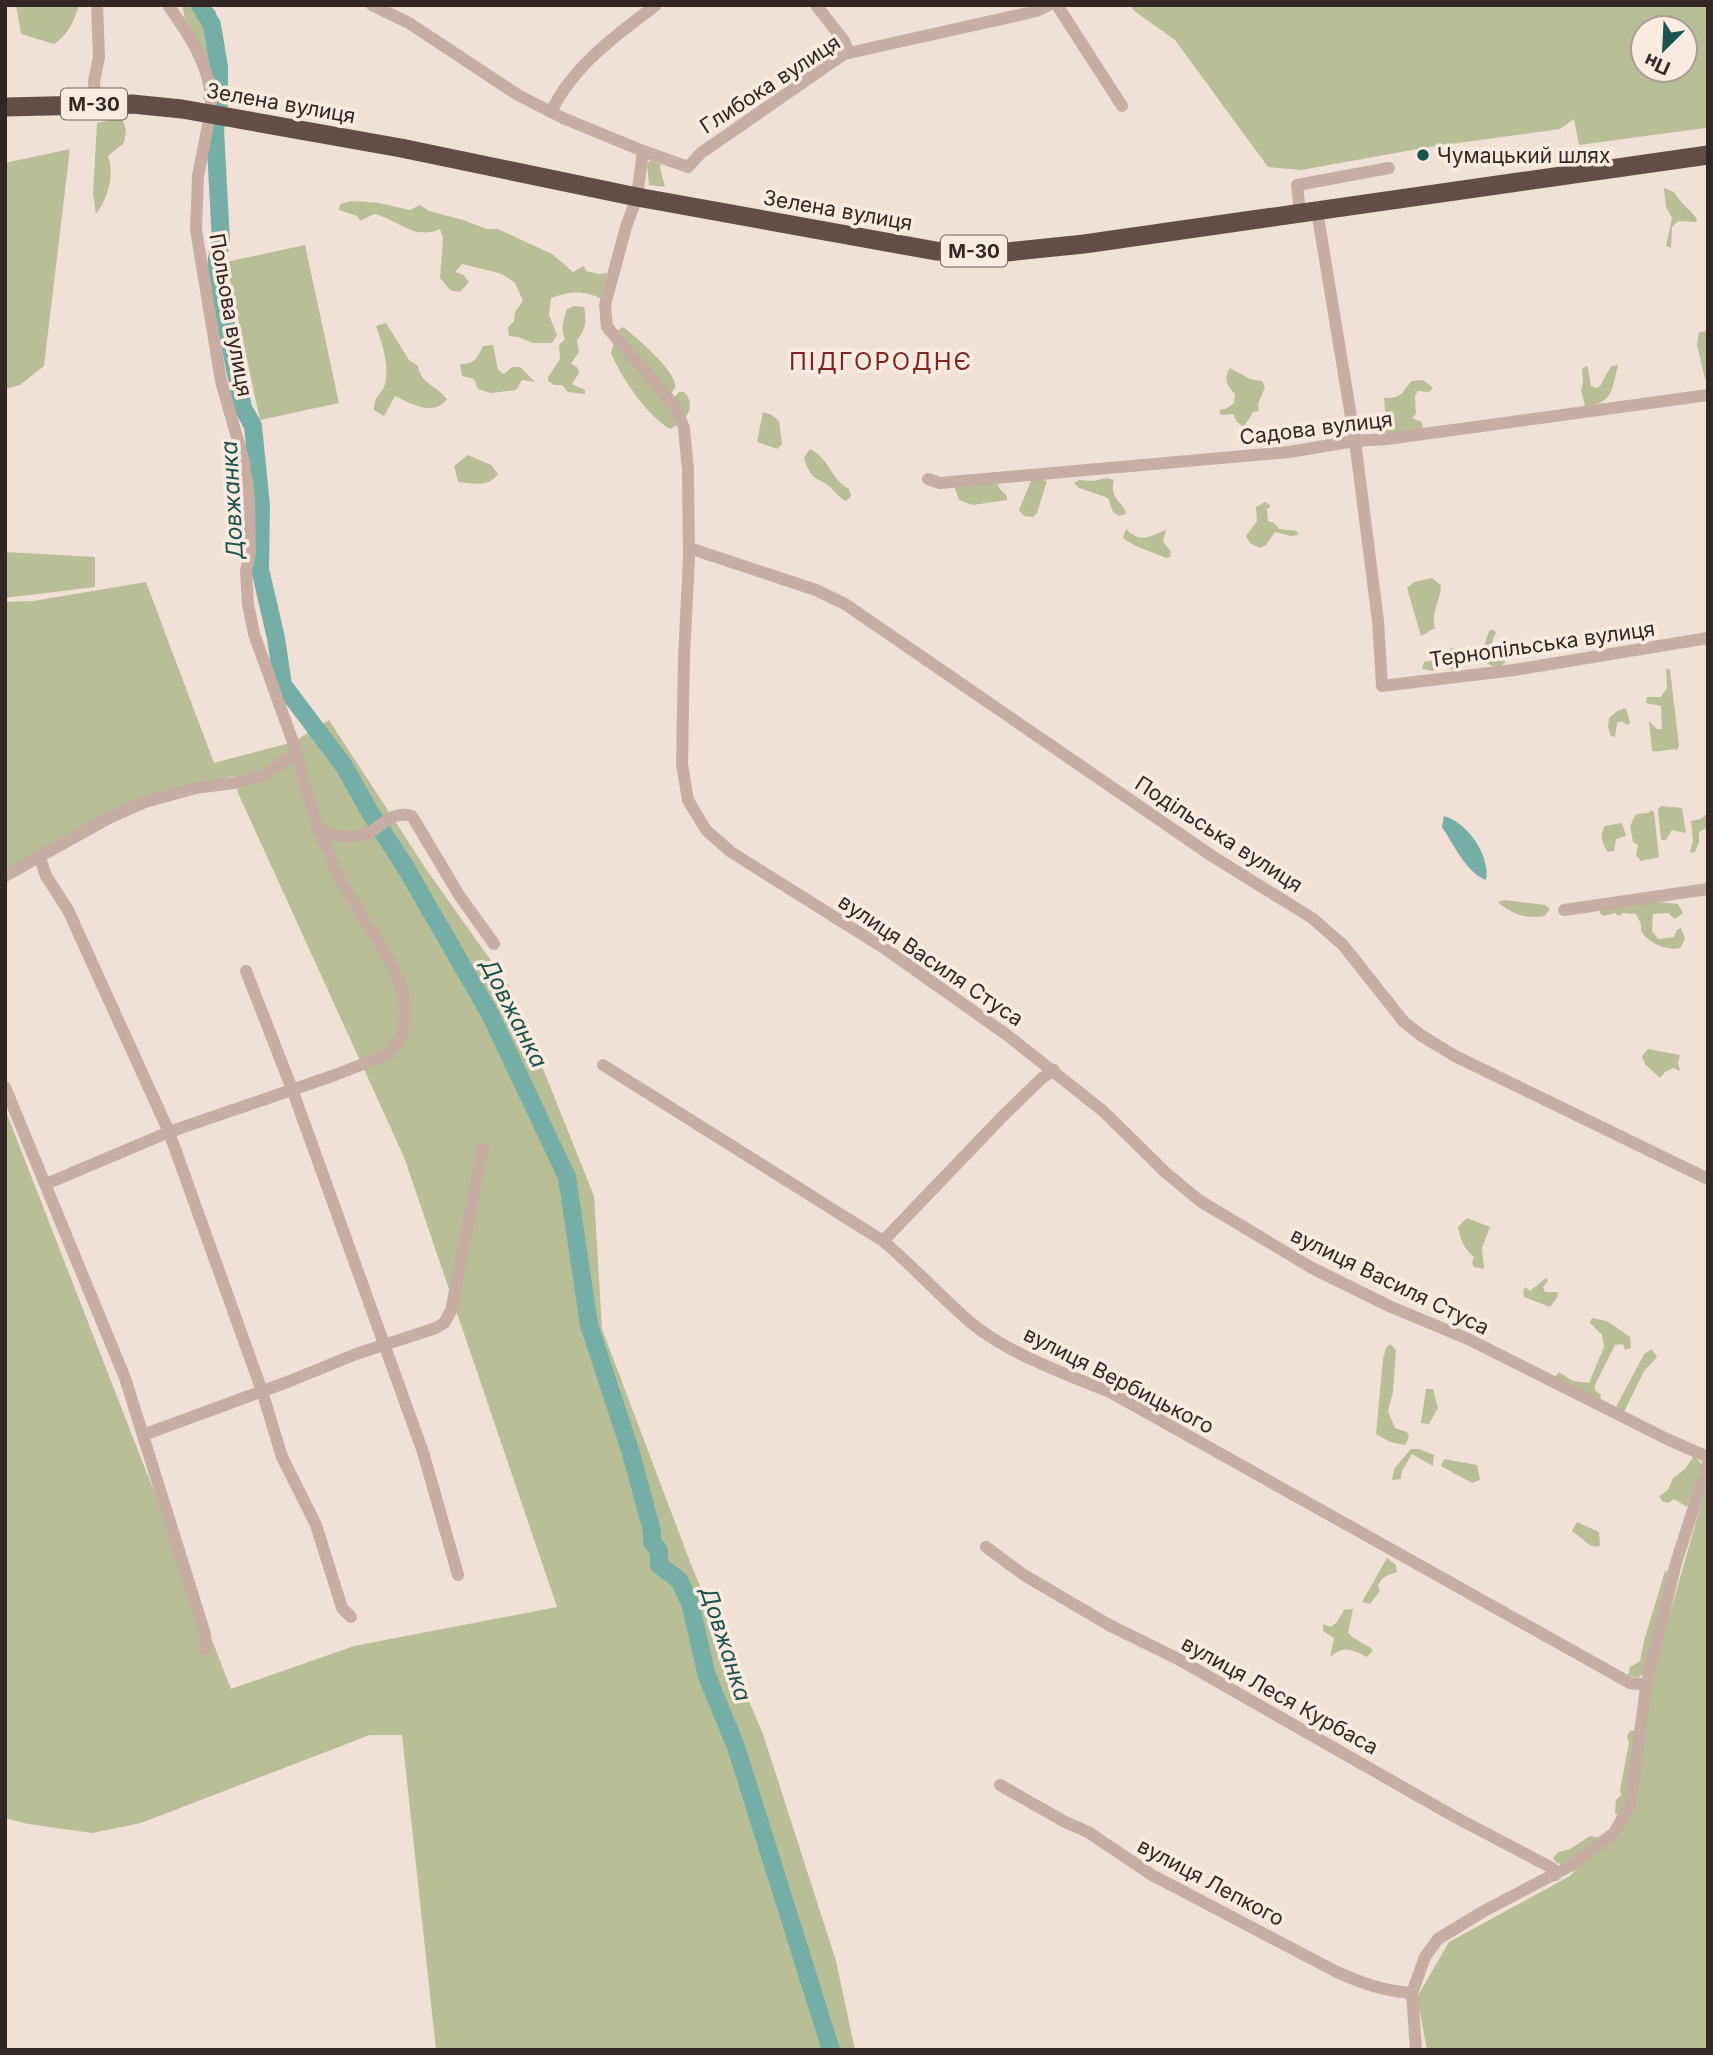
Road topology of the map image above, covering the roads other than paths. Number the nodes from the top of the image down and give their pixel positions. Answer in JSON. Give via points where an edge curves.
{"nodes":[{"id":1,"x":97,"y":5,"type":"edge"},
{"id":2,"x":169,"y":5,"type":"edge"},
{"id":3,"x":372,"y":5,"type":"edge"},
{"id":4,"x":656,"y":5,"type":"edge"},
{"id":5,"x":816,"y":5,"type":"edge"},
{"id":6,"x":1049,"y":5,"type":"edge"},
{"id":7,"x":1057,"y":5,"type":"edge"},
{"id":8,"x":849,"y":53,"type":"junction"},
{"id":9,"x":211,"y":102,"type":"dead end"},
{"id":10,"x":95,"y":104,"type":"junction"},
{"id":11,"x":1122,"y":106,"type":"dead end"},
{"id":12,"x":5,"y":107,"type":"edge"},
{"id":13,"x":551,"y":112,"type":"junction"},
{"id":14,"x":208,"y":125,"type":"dead end"},
{"id":15,"x":643,"y":151,"type":"junction"},
{"id":16,"x":1708,"y":155,"type":"edge"},
{"id":17,"x":1389,"y":168,"type":"dead end"},
{"id":18,"x":637,"y":197,"type":"junction"},
{"id":19,"x":1309,"y":212,"type":"junction"},
{"id":20,"x":1708,"y":395,"type":"edge"},
{"id":21,"x":1355,"y":441,"type":"junction"},
{"id":22,"x":928,"y":479,"type":"dead end"},
{"id":23,"x":689,"y":548,"type":"junction"},
{"id":24,"x":1708,"y":638,"type":"edge"},
{"id":25,"x":295,"y":754,"type":"junction"},
{"id":26,"x":318,"y":829,"type":"junction"},
{"id":27,"x":40,"y":858,"type":"junction"},
{"id":28,"x":5,"y":876,"type":"edge"},
{"id":29,"x":1708,"y":889,"type":"edge"},
{"id":30,"x":1564,"y":910,"type":"dead end"},
{"id":31,"x":494,"y":944,"type":"dead end"},
{"id":32,"x":246,"y":971,"type":"dead end"},
{"id":33,"x":603,"y":1065,"type":"dead end"},
{"id":34,"x":1054,"y":1070,"type":"junction"},
{"id":35,"x":5,"y":1087,"type":"edge"},
{"id":36,"x":292,"y":1089,"type":"junction"},
{"id":37,"x":169,"y":1132,"type":"junction"},
{"id":38,"x":483,"y":1148,"type":"dead end"},
{"id":39,"x":1708,"y":1179,"type":"edge"},
{"id":40,"x":46,"y":1184,"type":"junction"},
{"id":41,"x":883,"y":1241,"type":"junction"},
{"id":42,"x":384,"y":1345,"type":"junction"},
{"id":43,"x":262,"y":1391,"type":"junction"},
{"id":44,"x":143,"y":1435,"type":"junction"},
{"id":45,"x":1708,"y":1457,"type":"edge"},
{"id":46,"x":1708,"y":1463,"type":"edge"},
{"id":47,"x":986,"y":1547,"type":"dead end"},
{"id":48,"x":458,"y":1575,"type":"dead end"},
{"id":49,"x":351,"y":1617,"type":"dead end"},
{"id":50,"x":205,"y":1649,"type":"dead end"},
{"id":51,"x":1646,"y":1685,"type":"junction"},
{"id":52,"x":1000,"y":1785,"type":"dead end"},
{"id":53,"x":1555,"y":1875,"type":"junction"},
{"id":54,"x":1412,"y":1993,"type":"junction"},
{"id":55,"x":1416,"y":2050,"type":"edge"}],
"edges":[{"from":1,"to":10,"type":"street"},
{"from":2,"to":9,"type":"street","via":[[205,70]]},
{"from":3,"to":13,"type":"street","via":[[409,23],[517,95]]},
{"from":4,"to":13,"type":"street","via":[[607,43],[563,90]]},
{"from":5,"to":8,"type":"street"},
{"from":6,"to":8,"type":"street","name":"Глибока вулиця"},
{"from":7,"to":11,"type":"street"},
{"from":8,"to":15,"type":"street","name":"Глибока вулиця","via":[[701,153],[688,167]]},
{"from":10,"to":12,"type":"highway","name":"Зелена вулиця","number":"М-30"},
{"from":10,"to":18,"type":"highway","name":"Зелена вулиця","number":"М-30","via":[[132,104],[246,119]]},
{"from":13,"to":15,"type":"street"},
{"from":14,"to":25,"type":"street","name":"Польова вулиця","via":[[198,176],[196,230],[201,267],[221,382],[249,497],[248,604]]},
{"from":15,"to":18,"type":"street"},
{"from":16,"to":19,"type":"highway","name":"Зелена вулиця","number":"М-30"},
{"from":17,"to":19,"type":"street","via":[[1297,185]]},
{"from":18,"to":19,"type":"highway","name":"Зелена вулиця","number":"М-30","via":[[936,251],[1007,252],[1071,246]]},
{"from":18,"to":23,"type":"street","name":"вулиця Василя Стуса","via":[[604,318],[614,338],[675,406],[684,428]]},
{"from":19,"to":21,"type":"street"},
{"from":20,"to":21,"type":"street","name":"Садова вулиця"},
{"from":21,"to":22,"type":"street","name":"Садова вулиця","via":[[1185,462],[940,483]]},
{"from":21,"to":24,"type":"street","name":"Тернопільська вулиця","via":[[1382,686]]},
{"from":23,"to":34,"type":"street","name":"вулиця Василя Стуса","via":[[682,764],[688,800],[706,830],[731,852],[887,950]]},
{"from":23,"to":39,"type":"street","name":"Подільська вулиця","via":[[845,604],[1212,856],[1312,918],[1343,945],[1404,1022],[1422,1036]]},
{"from":25,"to":26,"type":"street","name":"Польова вулиця"},
{"from":25,"to":27,"type":"street","via":[[265,775],[145,802]]},
{"from":26,"to":31,"type":"street","via":[[351,836],[371,831],[396,815],[412,816]]},
{"from":26,"to":36,"type":"street","name":"Польова вулиця","via":[[341,881],[391,963],[403,991],[405,1014],[402,1037],[389,1054]]},
{"from":27,"to":28,"type":"street"},
{"from":27,"to":37,"type":"street"},
{"from":29,"to":30,"type":"street"},
{"from":32,"to":36,"type":"street"},
{"from":33,"to":41,"type":"street","name":"вулиця Вербицького"},
{"from":34,"to":41,"type":"street","via":[[1002,1117]]},
{"from":34,"to":45,"type":"street","name":"вулиця Василя Стуса","via":[[1200,1201],[1312,1268]]},
{"from":35,"to":40,"type":"street"},
{"from":36,"to":37,"type":"street","name":"Польова вулиця"},
{"from":36,"to":42,"type":"street"},
{"from":37,"to":40,"type":"street","name":"Польова вулиця"},
{"from":37,"to":43,"type":"street"},
{"from":38,"to":42,"type":"street","via":[[451,1311],[436,1328]]},
{"from":40,"to":44,"type":"street","via":[[125,1378]]},
{"from":41,"to":51,"type":"street","name":"вулиця Вербицького","via":[[972,1324],[1007,1345],[1110,1392],[1630,1683]]},
{"from":42,"to":43,"type":"street"},
{"from":42,"to":48,"type":"street","via":[[423,1452]]},
{"from":43,"to":44,"type":"street"},
{"from":43,"to":49,"type":"street","via":[[282,1457],[316,1525],[342,1608]]},
{"from":44,"to":50,"type":"street","via":[[205,1634]]},
{"from":46,"to":51,"type":"street","via":[[1676,1563]]},
{"from":47,"to":53,"type":"street","name":"вулиця Леся Курбаса","via":[[1109,1625],[1552,1868]]},
{"from":51,"to":53,"type":"street","via":[[1630,1805],[1614,1833]]},
{"from":52,"to":54,"type":"street","name":"вулиця Лепкого","via":[[1088,1832],[1152,1875],[1335,1971],[1388,1992]]},
{"from":53,"to":54,"type":"street","via":[[1438,1940],[1425,1957]]},
{"from":54,"to":55,"type":"street"}]}
